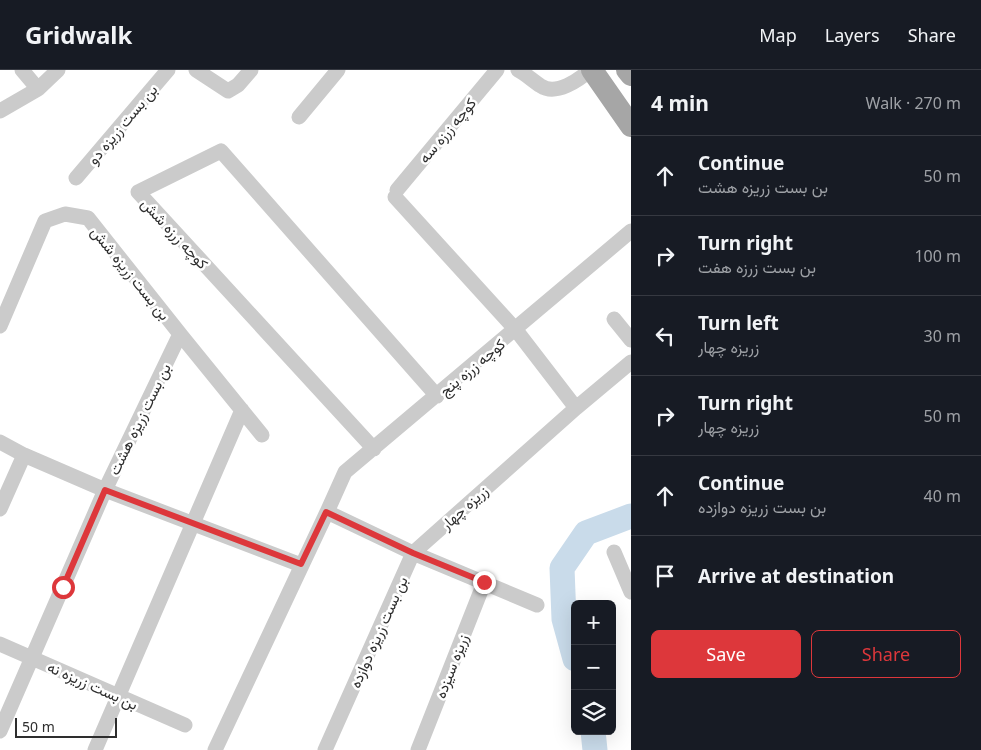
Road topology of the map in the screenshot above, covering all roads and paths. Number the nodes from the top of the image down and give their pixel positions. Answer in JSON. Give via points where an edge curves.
{"nodes":[{"id":1,"x":22,"y":70,"type":"edge"},
{"id":2,"x":58,"y":70,"type":"edge"},
{"id":3,"x":168,"y":70,"type":"edge"},
{"id":4,"x":196,"y":70,"type":"edge"},
{"id":5,"x":251,"y":70,"type":"edge"},
{"id":6,"x":338,"y":70,"type":"edge"},
{"id":7,"x":497,"y":70,"type":"edge"},
{"id":8,"x":518,"y":70,"type":"edge"},
{"id":9,"x":591,"y":70,"type":"edge"},
{"id":10,"x":628,"y":70,"type":"edge"},
{"id":11,"x":631,"y":75,"type":"edge"},
{"id":12,"x":38,"y":89,"type":"junction"},
{"id":13,"x":0,"y":111,"type":"edge"},
{"id":14,"x":299,"y":117,"type":"dead end"},
{"id":15,"x":631,"y":126,"type":"edge"},
{"id":16,"x":76,"y":178,"type":"dead end"},
{"id":17,"x":631,"y":231,"type":"edge"},
{"id":18,"x":614,"y":319,"type":"dead end"},
{"id":19,"x":0,"y":326,"type":"edge"},
{"id":20,"x":516,"y":330,"type":"junction"},
{"id":21,"x":180,"y":334,"type":"junction"},
{"id":22,"x":631,"y":340,"type":"edge"},
{"id":23,"x":631,"y":362,"type":"edge"},
{"id":24,"x":436,"y":396,"type":"junction"},
{"id":25,"x":576,"y":408,"type":"junction"},
{"id":26,"x":242,"y":410,"type":"junction"},
{"id":27,"x":262,"y":434,"type":"dead end"},
{"id":28,"x":0,"y":442,"type":"edge"},
{"id":29,"x":374,"y":449,"type":"junction"},
{"id":30,"x":24,"y":455,"type":"junction"},
{"id":31,"x":105,"y":490,"type":"junction"},
{"id":32,"x":0,"y":509,"type":"edge"},
{"id":33,"x":326,"y":512,"type":"junction"},
{"id":34,"x":191,"y":523,"type":"junction"},
{"id":35,"x":614,"y":552,"type":"dead end"},
{"id":36,"x":413,"y":553,"type":"junction"},
{"id":37,"x":301,"y":564,"type":"junction"},
{"id":38,"x":484,"y":582,"type":"junction"},
{"id":39,"x":631,"y":592,"type":"edge"},
{"id":40,"x":536,"y":605,"type":"dead end"},
{"id":41,"x":0,"y":644,"type":"edge"},
{"id":42,"x":32,"y":658,"type":"junction"},
{"id":43,"x":117,"y":695,"type":"junction"},
{"id":44,"x":185,"y":725,"type":"dead end"},
{"id":45,"x":0,"y":731,"type":"edge"},
{"id":46,"x":424,"y":748,"type":"edge"},
{"id":47,"x":95,"y":750,"type":"edge"},
{"id":48,"x":215,"y":750,"type":"edge"},
{"id":49,"x":325,"y":750,"type":"edge"}],
"edges":[{"from":1,"to":12,"type":"street"},
{"from":2,"to":12,"type":"street"},
{"from":3,"to":16,"type":"street","name":"بن بست زریزه دو"},
{"from":4,"to":5,"type":"street","via":[[228,91]]},
{"from":6,"to":14,"type":"street"},
{"from":7,"to":20,"type":"street","name":"کوچه زرزه سه","via":[[396,194]]},
{"from":8,"to":9,"type":"street","via":[[543,88],[551,89],[579,80]]},
{"from":9,"to":15,"type":"main road"},
{"from":10,"to":11,"type":"main road"},
{"from":12,"to":13,"type":"street"},
{"from":17,"to":20,"type":"street","name":"کوچه زرزه پنج"},
{"from":18,"to":22,"type":"street"},
{"from":19,"to":21,"type":"street","name":"بن بست زریزه شش","via":[[45,221],[65,214],[88,218]]},
{"from":20,"to":24,"type":"street","name":"کوچه زرزه پنج"},
{"from":20,"to":25,"type":"street"},
{"from":21,"to":26,"type":"street"},
{"from":21,"to":31,"type":"street","name":"بن بست زریزه هشت"},
{"from":23,"to":25,"type":"street","name":"زریزه چهار"},
{"from":24,"to":29,"type":"street","name":"کوچه زرزه پنج"},
{"from":24,"to":29,"type":"street","name":"کوچه زرزه شش","via":[[221,151],[138,192]]},
{"from":25,"to":36,"type":"street","name":"زریزه چهار"},
{"from":26,"to":27,"type":"street"},
{"from":26,"to":34,"type":"street"},
{"from":28,"to":30,"type":"street"},
{"from":29,"to":33,"type":"street","name":"کوچه زرزه پنج","via":[[345,472]]},
{"from":30,"to":31,"type":"street"},
{"from":30,"to":32,"type":"street"},
{"from":31,"to":34,"type":"street"},
{"from":31,"to":42,"type":"street","name":"بن بست زریزه هشت"},
{"from":33,"to":36,"type":"street"},
{"from":33,"to":37,"type":"street"},
{"from":34,"to":37,"type":"street"},
{"from":34,"to":43,"type":"street"},
{"from":35,"to":39,"type":"street"},
{"from":36,"to":38,"type":"street"},
{"from":36,"to":49,"type":"street","name":"بن بست زریزه دوازده"},
{"from":37,"to":48,"type":"street"},
{"from":38,"to":40,"type":"street"},
{"from":38,"to":46,"type":"street","name":"زریزه سیزده"},
{"from":41,"to":42,"type":"street","name":"بن بست زریزه نه"},
{"from":42,"to":43,"type":"street","name":"بن بست زریزه نه"},
{"from":42,"to":45,"type":"street","name":"بن بست زریزه هشت"},
{"from":43,"to":44,"type":"street","name":"بن بست زریزه نه"},
{"from":43,"to":47,"type":"street"}]}
